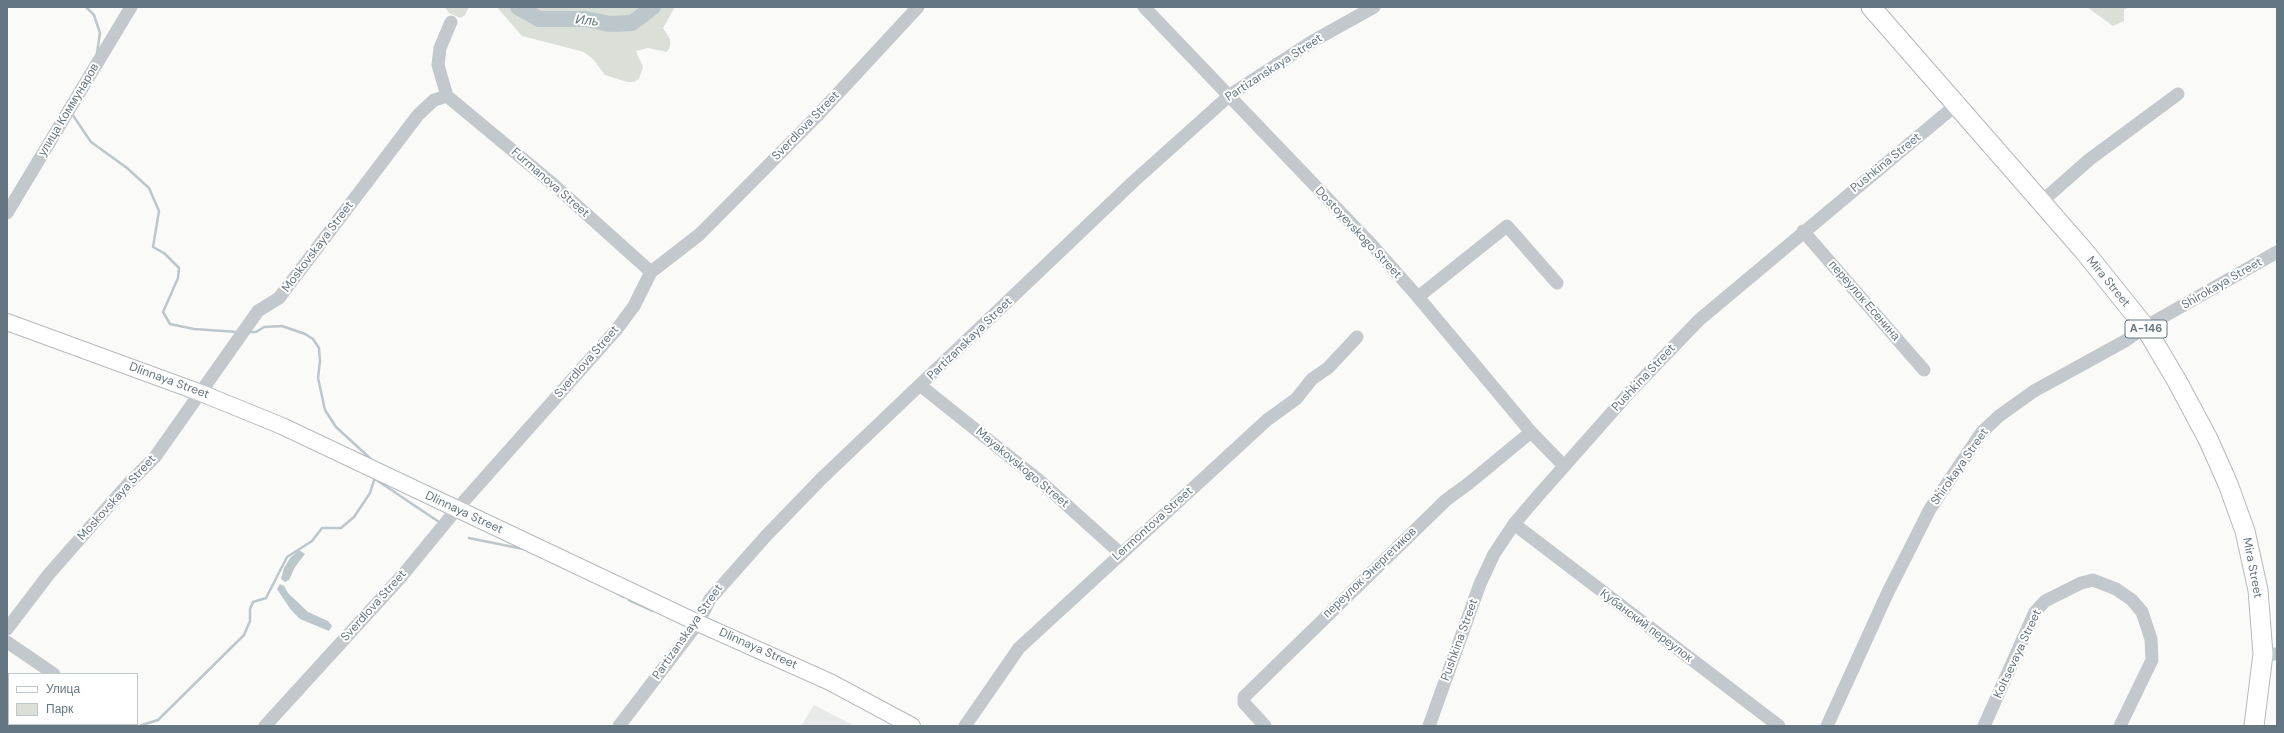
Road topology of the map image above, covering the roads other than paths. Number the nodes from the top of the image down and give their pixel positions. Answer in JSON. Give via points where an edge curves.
{"nodes":[{"id":1,"x":131,"y":7,"type":"edge"},
{"id":2,"x":918,"y":7,"type":"edge"},
{"id":3,"x":1144,"y":7,"type":"edge"},
{"id":4,"x":1374,"y":7,"type":"edge"},
{"id":5,"x":1871,"y":7,"type":"edge"},
{"id":6,"x":450,"y":22,"type":"dead end"},
{"id":7,"x":2178,"y":94,"type":"dead end"},
{"id":8,"x":1230,"y":95,"type":"junction"},
{"id":9,"x":447,"y":96,"type":"junction"},
{"id":10,"x":1956,"y":105,"type":"junction"},
{"id":11,"x":2040,"y":203,"type":"junction"},
{"id":12,"x":7,"y":213,"type":"edge"},
{"id":13,"x":1803,"y":231,"type":"junction"},
{"id":14,"x":2277,"y":252,"type":"edge"},
{"id":15,"x":651,"y":272,"type":"junction"},
{"id":16,"x":1557,"y":283,"type":"dead end"},
{"id":17,"x":1418,"y":297,"type":"junction"},
{"id":18,"x":7,"y":322,"type":"edge"},
{"id":19,"x":2145,"y":327,"type":"junction"},
{"id":20,"x":1357,"y":337,"type":"dead end"},
{"id":21,"x":1924,"y":370,"type":"dead end"},
{"id":22,"x":921,"y":386,"type":"junction"},
{"id":23,"x":201,"y":392,"type":"junction"},
{"id":24,"x":1531,"y":432,"type":"junction"},
{"id":25,"x":1564,"y":466,"type":"junction"},
{"id":26,"x":456,"y":510,"type":"junction"},
{"id":27,"x":1514,"y":524,"type":"junction"},
{"id":28,"x":1120,"y":553,"type":"junction"},
{"id":29,"x":698,"y":623,"type":"junction"},
{"id":30,"x":7,"y":629,"type":"edge"},
{"id":31,"x":7,"y":642,"type":"edge"},
{"id":32,"x":2270,"y":654,"type":"edge"},
{"id":33,"x":53,"y":673,"type":"edge"},
{"id":34,"x":265,"y":726,"type":"edge"},
{"id":35,"x":619,"y":726,"type":"edge"},
{"id":36,"x":912,"y":726,"type":"edge"},
{"id":37,"x":965,"y":726,"type":"edge"},
{"id":38,"x":1265,"y":726,"type":"edge"},
{"id":39,"x":1429,"y":726,"type":"edge"},
{"id":40,"x":1779,"y":726,"type":"edge"},
{"id":41,"x":1827,"y":726,"type":"edge"},
{"id":42,"x":1984,"y":726,"type":"edge"},
{"id":43,"x":2120,"y":726,"type":"edge"},
{"id":44,"x":2254,"y":726,"type":"edge"}],
"edges":[{"from":1,"to":12,"type":"street","name":"улица Коммунаров"},
{"from":2,"to":15,"type":"street","name":"Sverdlova Street","via":[[817,116],[700,234]]},
{"from":3,"to":8,"type":"street","name":"Dostoyevskogo Street"},
{"from":4,"to":8,"type":"street","name":"Partizanskaya Street","via":[[1313,41]]},
{"from":5,"to":10,"type":"highway","name":"Mira Street","number":"А-146"},
{"from":6,"to":9,"type":"street","via":[[440,48],[438,65]]},
{"from":7,"to":11,"type":"street","via":[[2090,159]]},
{"from":8,"to":17,"type":"street","name":"Dostoyevskogo Street"},
{"from":8,"to":22,"type":"street","name":"Partizanskaya Street","via":[[1133,182]]},
{"from":9,"to":15,"type":"street","name":"Furmanova Street","via":[[553,184]]},
{"from":9,"to":23,"type":"street","name":"Moskovskaya Street","via":[[434,100],[418,115],[279,298],[264,305],[250,321]]},
{"from":10,"to":11,"type":"highway","name":"Mira Street","number":"А-146"},
{"from":10,"to":13,"type":"street","name":"Pushkina Street"},
{"from":11,"to":19,"type":"highway","name":"Mira Street","number":"А-146","via":[[2084,251]]},
{"from":13,"to":21,"type":"street","name":"переулок Есенина"},
{"from":13,"to":25,"type":"street","name":"Pushkina Street","via":[[1699,320]]},
{"from":14,"to":19,"type":"street","name":"Shirokaya Street"},
{"from":15,"to":26,"type":"street","name":"Sverdlova Street","via":[[634,306],[617,329]]},
{"from":16,"to":17,"type":"street","via":[[1507,226]]},
{"from":17,"to":24,"type":"street","name":"Dostoyevskogo Street"},
{"from":18,"to":23,"type":"main road","name":"Dlinnaya Street"},
{"from":19,"to":32,"type":"highway","name":"Mira Street","number":"А-146","via":[[2178,381],[2208,439],[2238,511],[2245,531]]},
{"from":19,"to":41,"type":"street","name":"Shirokaya Street","via":[[2125,341],[2034,391],[1999,416],[1982,432],[1930,509],[1888,592]]},
{"from":20,"to":28,"type":"street","name":"Lermontova Street","via":[[1328,368],[1312,379],[1296,399],[1267,420]]},
{"from":22,"to":28,"type":"street","name":"Mayakovskogo Street","via":[[1040,481]]},
{"from":22,"to":29,"type":"street","name":"Partizanskaya Street","via":[[821,479],[765,537],[710,599]]},
{"from":23,"to":26,"type":"main road","name":"Dlinnaya Street","via":[[282,426]]},
{"from":23,"to":30,"type":"street","name":"Moskovskaya Street","via":[[155,457],[49,574]]},
{"from":24,"to":25,"type":"street","name":"Dostoyevskogo Street"},
{"from":24,"to":38,"type":"street","name":"переулок Энергетиков","via":[[1446,500],[1244,697],[1244,703]]},
{"from":25,"to":27,"type":"street","name":"Pushkina Street"},
{"from":26,"to":29,"type":"main road","name":"Dlinnaya Street"},
{"from":26,"to":34,"type":"street","name":"Sverdlova Street","via":[[401,577]]},
{"from":27,"to":39,"type":"street","name":"Pushkina Street","via":[[1494,554],[1480,584]]},
{"from":27,"to":40,"type":"street","name":"Кубанский переулок"},
{"from":28,"to":37,"type":"street","name":"Lermontova Street","via":[[1019,648]]},
{"from":29,"to":35,"type":"street","name":"Partizanskaya Street"},
{"from":29,"to":36,"type":"main road","name":"Dlinnaya Street","via":[[830,682]]},
{"from":31,"to":33,"type":"street"},
{"from":32,"to":44,"type":"highway","name":"Mira Street","number":"А-146"},
{"from":42,"to":43,"type":"street","name":"Koltsevaya Street","via":[[2035,612],[2045,601],[2081,583],[2093,580],[2116,589],[2132,600],[2142,612],[2151,639],[2152,660]]}]}
